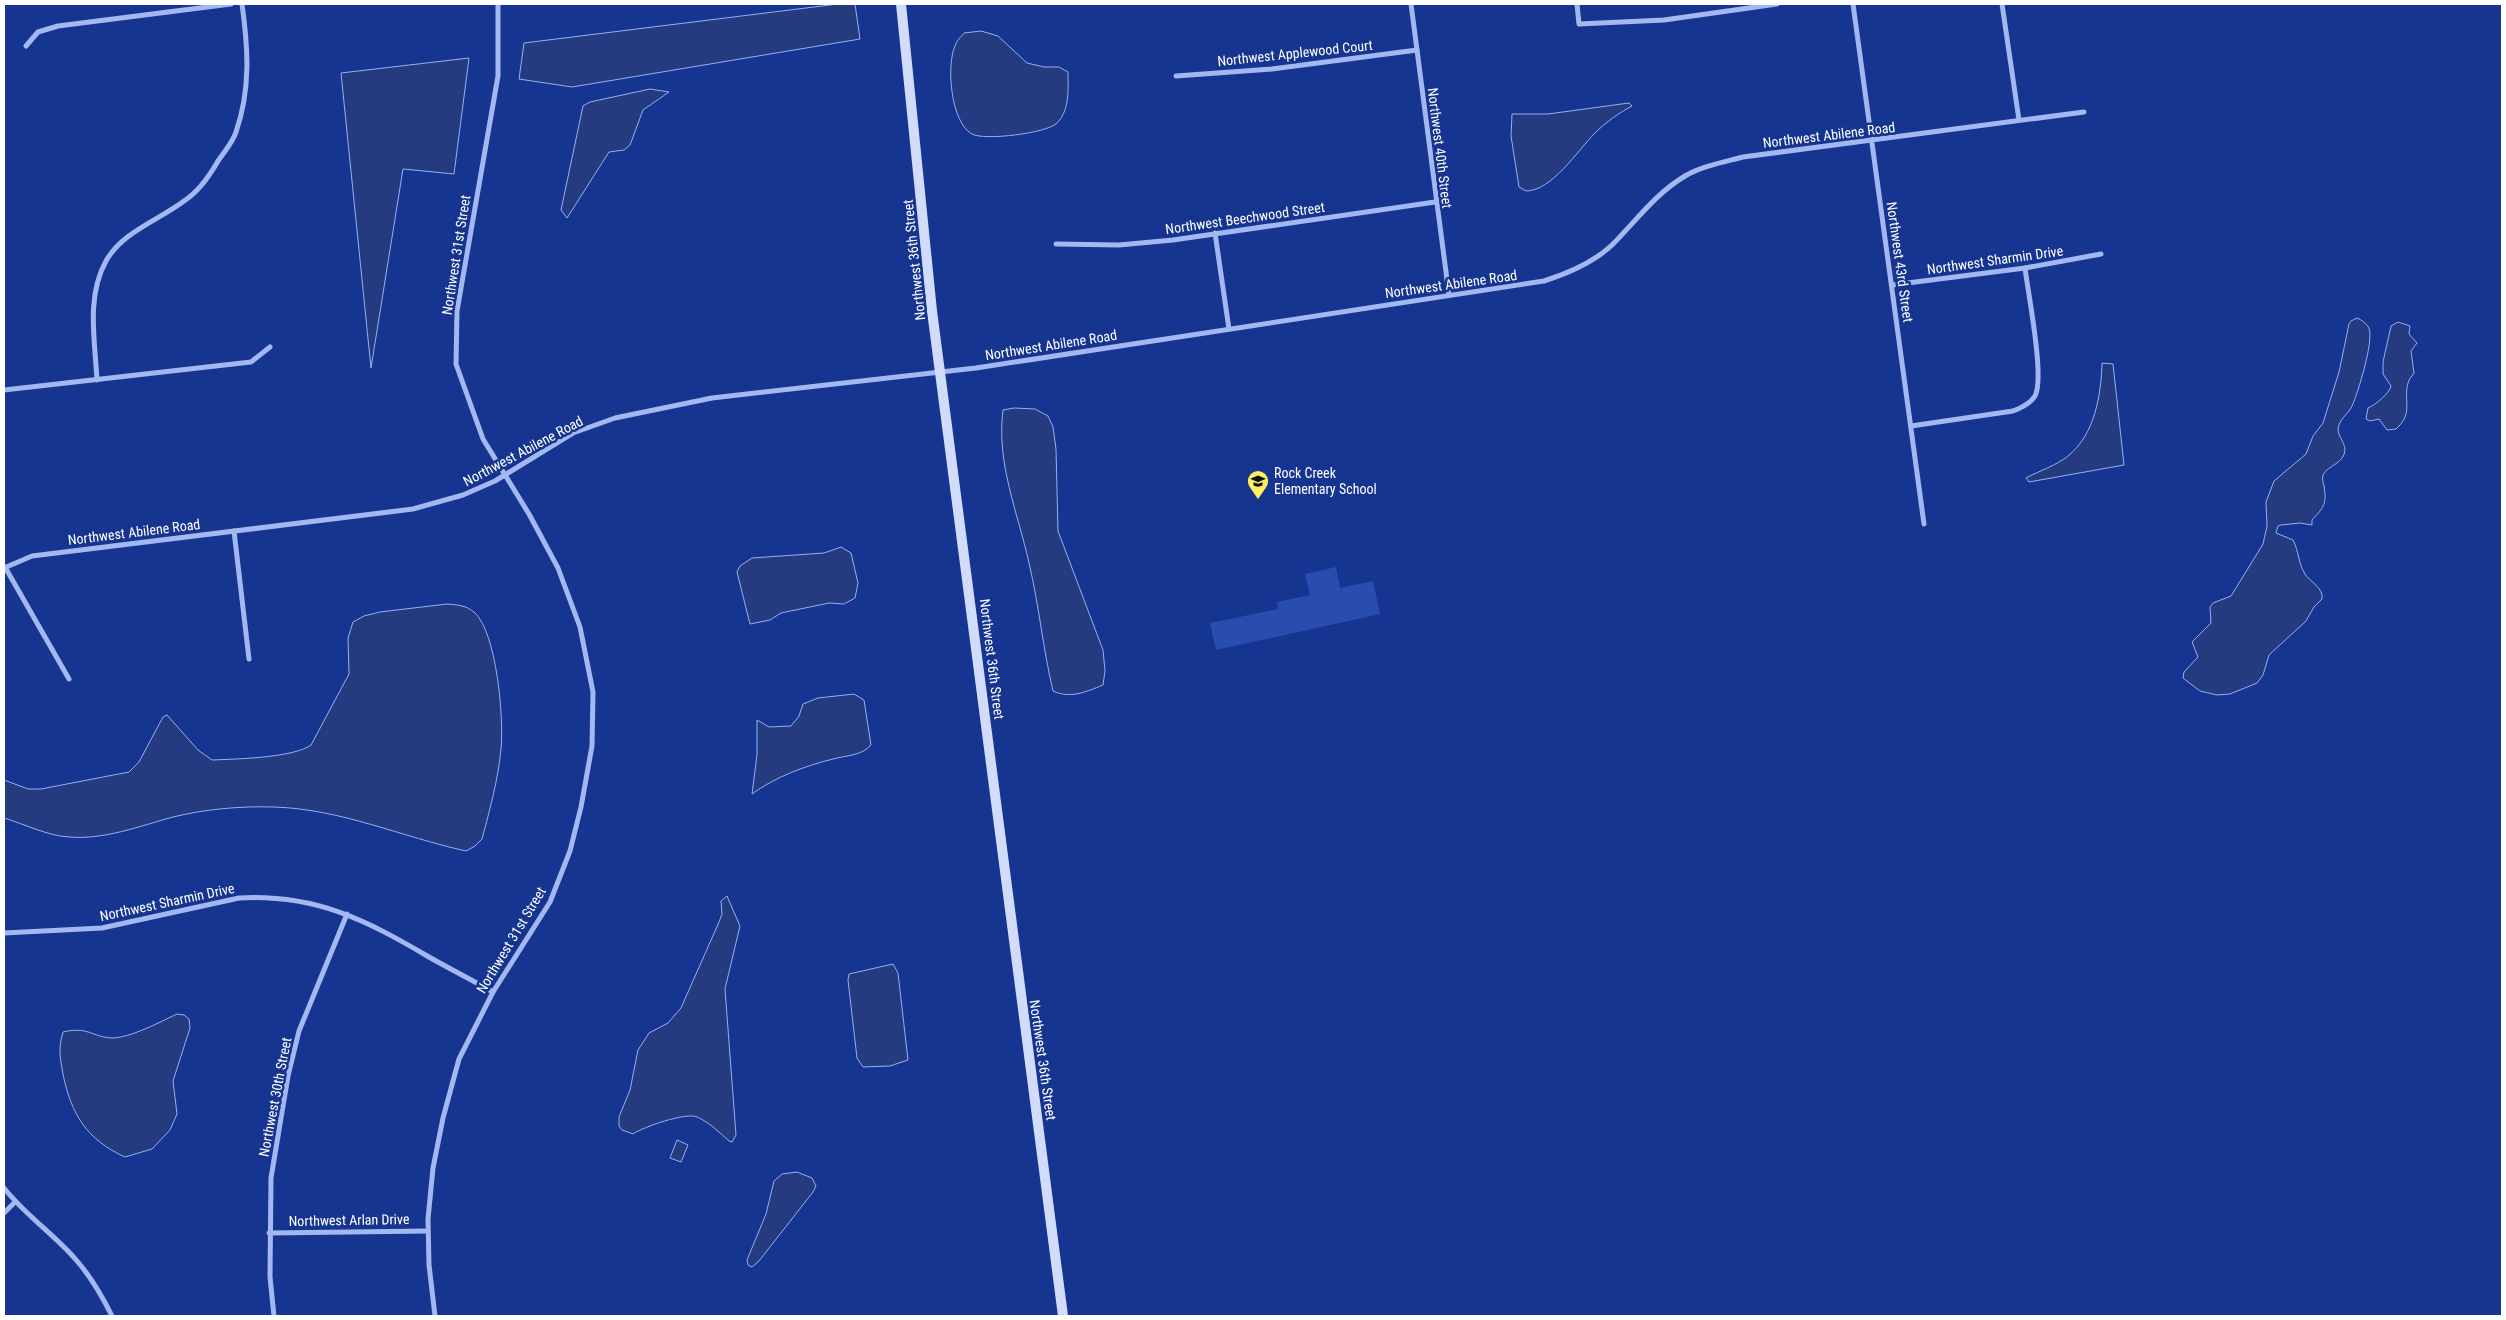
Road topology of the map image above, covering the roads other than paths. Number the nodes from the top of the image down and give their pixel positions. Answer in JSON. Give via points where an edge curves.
{"nodes":[{"id":1,"x":231,"y":4,"type":"edge"},
{"id":2,"x":242,"y":4,"type":"edge"},
{"id":3,"x":498,"y":4,"type":"edge"},
{"id":4,"x":901,"y":4,"type":"edge"},
{"id":5,"x":1411,"y":4,"type":"edge"},
{"id":6,"x":1577,"y":4,"type":"edge"},
{"id":7,"x":1777,"y":4,"type":"edge"},
{"id":8,"x":1853,"y":4,"type":"edge"},
{"id":9,"x":2002,"y":4,"type":"edge"},
{"id":10,"x":26,"y":46,"type":"dead end"},
{"id":11,"x":1417,"y":50,"type":"junction"},
{"id":12,"x":1176,"y":76,"type":"dead end"},
{"id":13,"x":2084,"y":112,"type":"dead end"},
{"id":14,"x":2019,"y":120,"type":"junction"},
{"id":15,"x":1873,"y":140,"type":"junction"},
{"id":16,"x":1436,"y":202,"type":"junction"},
{"id":17,"x":1215,"y":233,"type":"junction"},
{"id":18,"x":1056,"y":244,"type":"dead end"},
{"id":19,"x":2101,"y":254,"type":"dead end"},
{"id":20,"x":2025,"y":268,"type":"junction"},
{"id":21,"x":1892,"y":285,"type":"junction"},
{"id":22,"x":1449,"y":295,"type":"junction"},
{"id":23,"x":1229,"y":329,"type":"junction"},
{"id":24,"x":270,"y":347,"type":"dead end"},
{"id":25,"x":942,"y":372,"type":"junction"},
{"id":26,"x":97,"y":380,"type":"junction"},
{"id":27,"x":4,"y":390,"type":"edge"},
{"id":28,"x":1911,"y":426,"type":"junction"},
{"id":29,"x":506,"y":476,"type":"junction"},
{"id":30,"x":1924,"y":524,"type":"dead end"},
{"id":31,"x":234,"y":531,"type":"junction"},
{"id":32,"x":4,"y":568,"type":"edge"},
{"id":33,"x":249,"y":659,"type":"dead end"},
{"id":34,"x":69,"y":679,"type":"dead end"},
{"id":35,"x":347,"y":914,"type":"junction"},
{"id":36,"x":4,"y":933,"type":"edge"},
{"id":37,"x":493,"y":992,"type":"junction"},
{"id":38,"x":4,"y":1188,"type":"edge"},
{"id":39,"x":16,"y":1202,"type":"junction"},
{"id":40,"x":4,"y":1213,"type":"edge"},
{"id":41,"x":428,"y":1231,"type":"junction"},
{"id":42,"x":269,"y":1233,"type":"junction"},
{"id":43,"x":112,"y":1316,"type":"edge"},
{"id":44,"x":274,"y":1316,"type":"edge"},
{"id":45,"x":434,"y":1316,"type":"edge"},
{"id":46,"x":1063,"y":1316,"type":"edge"}],
"edges":[{"from":1,"to":10,"type":"street","via":[[58,26],[38,32]]},
{"from":2,"to":26,"type":"street","via":[[248,48],[247,89],[236,133],[210,174],[186,200],[130,235],[107,260],[98,282],[93,316]]},
{"from":3,"to":29,"type":"street","name":"Northwest 31st Street","via":[[498,76],[457,311],[456,364],[483,439]]},
{"from":4,"to":25,"type":"main road","name":"Northwest 36th Street","via":[[931,302]]},
{"from":5,"to":11,"type":"street","name":"Northwest 40th Street"},
{"from":6,"to":7,"type":"street","via":[[1579,24],[1664,20]]},
{"from":8,"to":15,"type":"street","name":"Northwest 43rd Street"},
{"from":9,"to":14,"type":"street"},
{"from":11,"to":12,"type":"street","name":"Northwest Applewood Court","via":[[1272,69]]},
{"from":11,"to":16,"type":"street","name":"Northwest 40th Street"},
{"from":13,"to":14,"type":"street","name":"Northwest Abilene Road"},
{"from":14,"to":15,"type":"street","name":"Northwest Abilene Road"},
{"from":15,"to":21,"type":"street","name":"Northwest 43rd Street"},
{"from":15,"to":22,"type":"street","name":"Northwest Abilene Road","via":[[1743,157],[1707,166],[1665,190],[1610,246],[1568,274],[1544,281]]},
{"from":16,"to":17,"type":"street","name":"Northwest Beechwood Street"},
{"from":16,"to":22,"type":"street","name":"Northwest 40th Street"},
{"from":17,"to":18,"type":"street","name":"Northwest Beechwood Street","via":[[1120,245]]},
{"from":17,"to":23,"type":"street"},
{"from":19,"to":20,"type":"street","name":"Northwest Sharmin Drive"},
{"from":20,"to":21,"type":"street","name":"Northwest Sharmin Drive"},
{"from":20,"to":28,"type":"street","via":[[2038,376],[2036,395],[2027,405],[2013,412]]},
{"from":21,"to":28,"type":"street","name":"Northwest 43rd Street"},
{"from":22,"to":23,"type":"street","name":"Northwest Abilene Road"},
{"from":23,"to":25,"type":"street","name":"Northwest Abilene Road"},
{"from":24,"to":26,"type":"street","via":[[251,362]]},
{"from":25,"to":29,"type":"street","name":"Northwest Abilene Road","via":[[712,398],[615,418],[573,433]]},
{"from":25,"to":46,"type":"main road","name":"Northwest 36th Street"},
{"from":26,"to":27,"type":"street"},
{"from":28,"to":30,"type":"street","name":"Northwest 43rd Street"},
{"from":29,"to":31,"type":"street","name":"Northwest Abilene Road","via":[[463,495],[413,509]]},
{"from":29,"to":37,"type":"street","name":"Northwest 31st Street","via":[[558,568],[580,627],[593,692],[592,746],[570,851],[550,902]]},
{"from":31,"to":32,"type":"street","name":"Northwest Abilene Road","via":[[32,556]]},
{"from":31,"to":33,"type":"street"},
{"from":32,"to":34,"type":"street"},
{"from":35,"to":36,"type":"street","name":"Northwest Sharmin Drive","via":[[296,900],[246,897],[102,928]]},
{"from":35,"to":37,"type":"street","name":"Northwest Sharmin Drive","via":[[369,922]]},
{"from":35,"to":42,"type":"street","name":"Northwest 30th Street","via":[[299,1031],[271,1178]]},
{"from":37,"to":41,"type":"street","name":"Northwest 31st Street","via":[[459,1059],[450,1092],[433,1168]]},
{"from":38,"to":39,"type":"street"},
{"from":39,"to":40,"type":"street"},
{"from":39,"to":43,"type":"street","via":[[77,1260],[98,1288]]},
{"from":41,"to":42,"type":"street","name":"Northwest Arlan Drive"},
{"from":41,"to":45,"type":"street","name":"Northwest 31st Street"},
{"from":42,"to":44,"type":"street","name":"Northwest 30th Street"}]}
